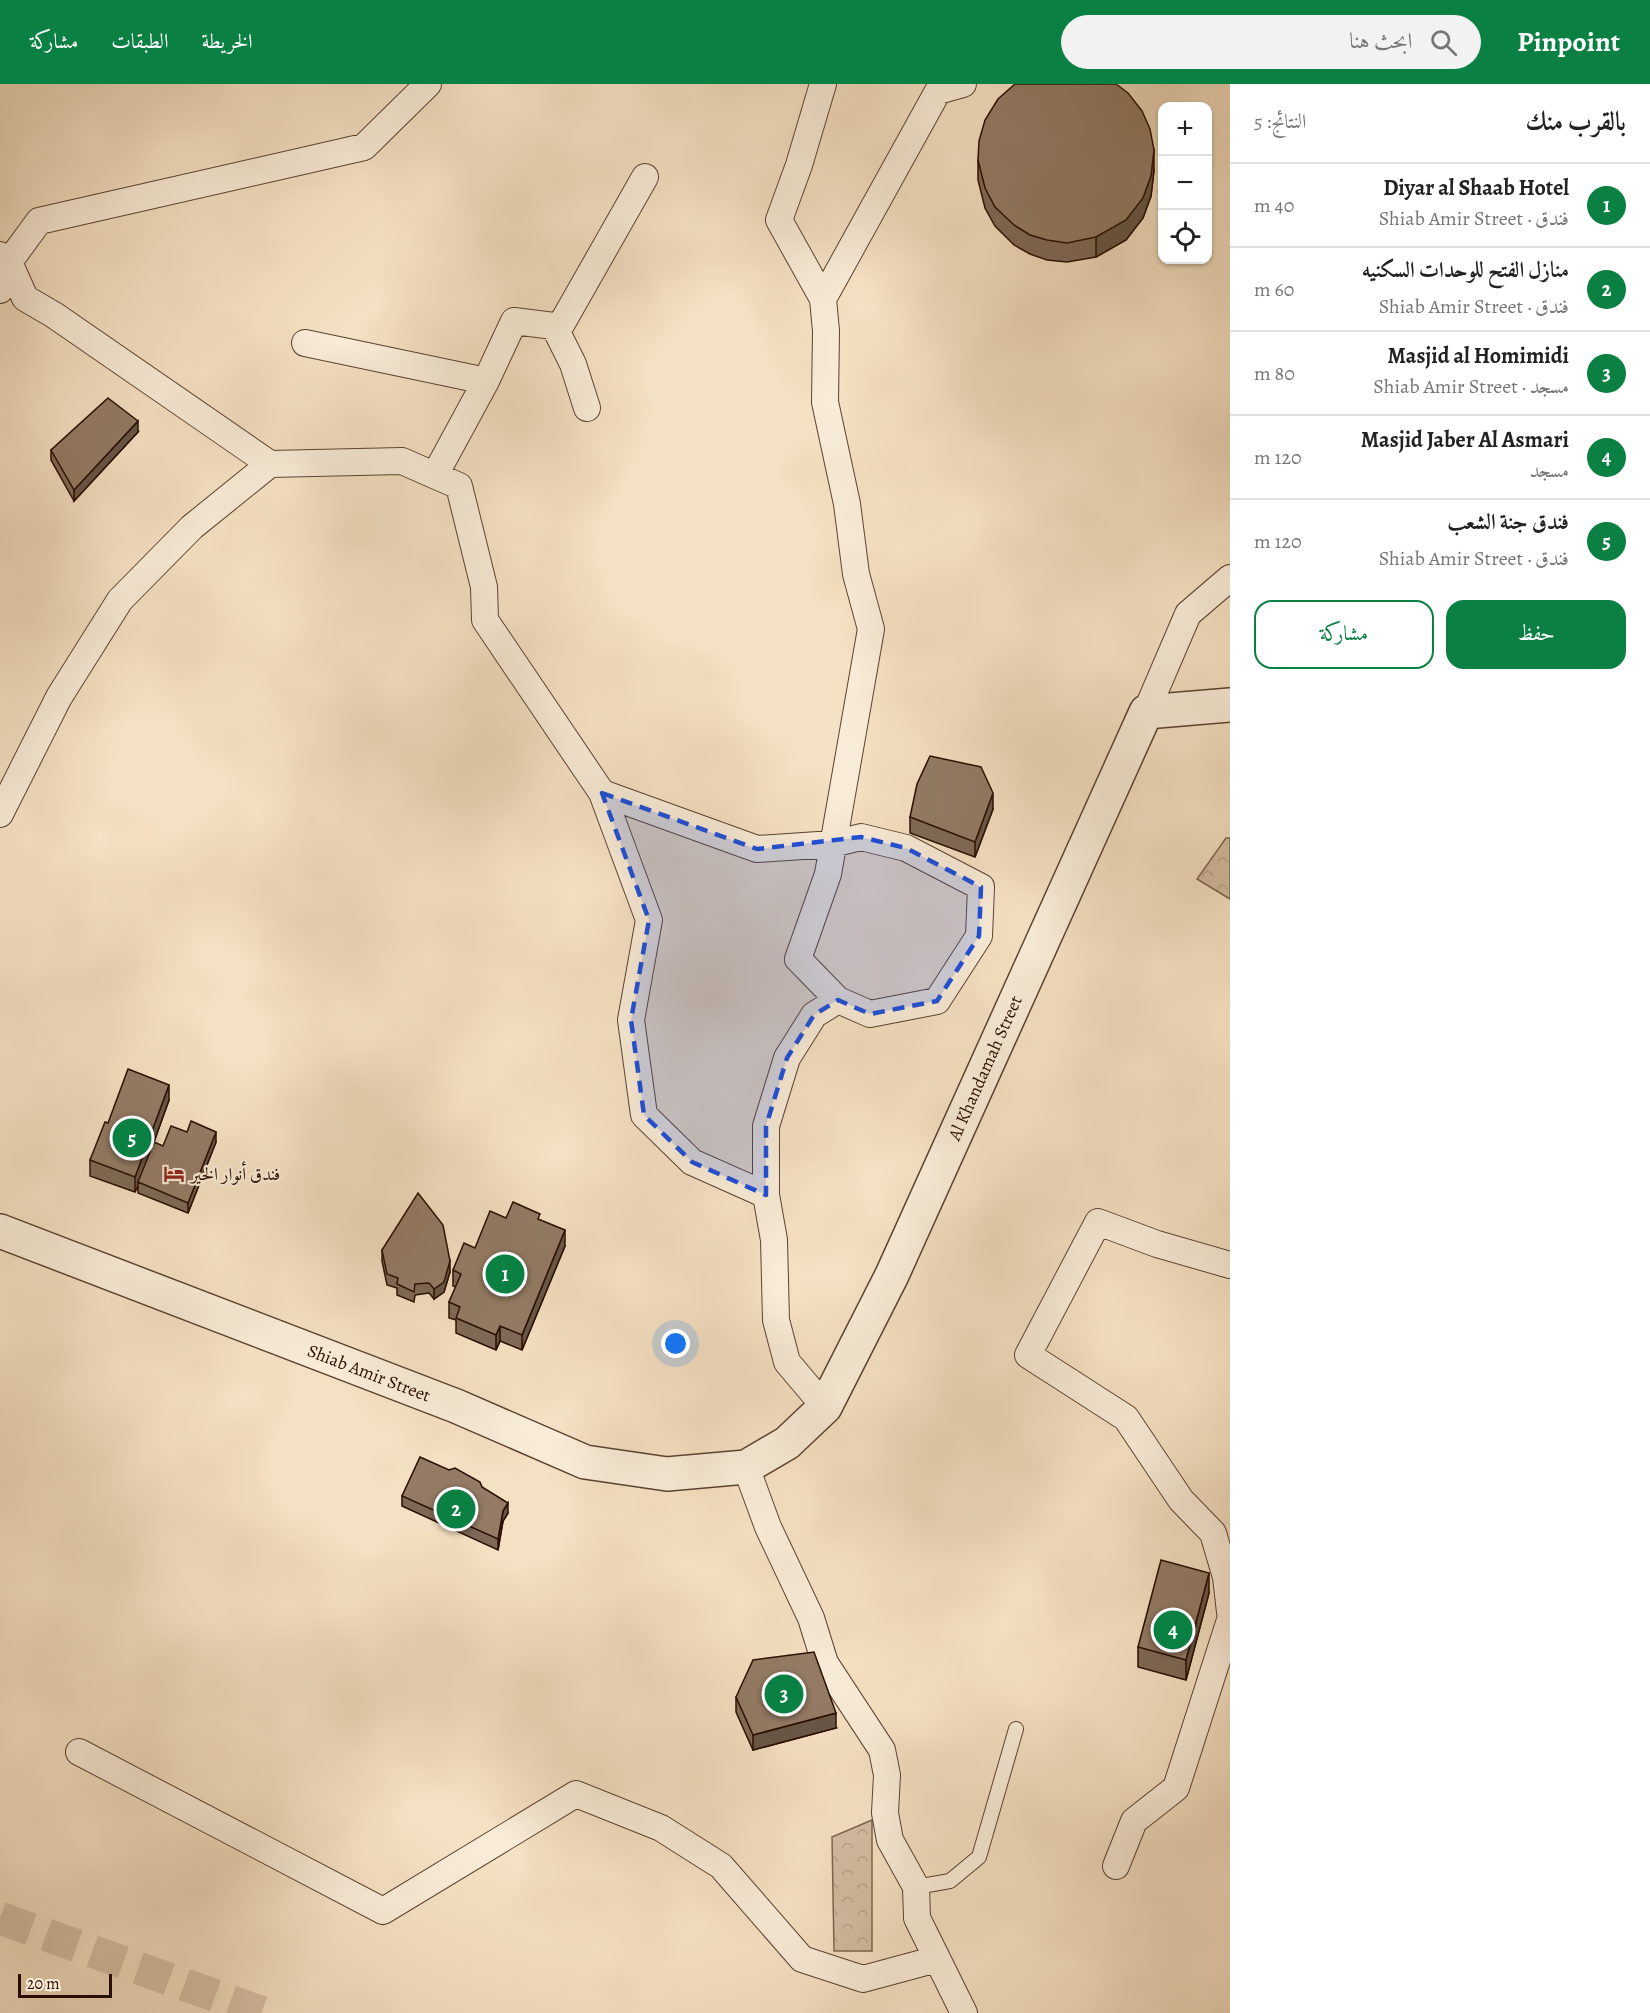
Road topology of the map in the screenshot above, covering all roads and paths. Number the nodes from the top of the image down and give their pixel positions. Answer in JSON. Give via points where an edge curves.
{"nodes":[{"id":1,"x":428,"y":84,"type":"edge"},
{"id":2,"x":823,"y":84,"type":"edge"},
{"id":3,"x":963,"y":84,"type":"edge"},
{"id":4,"x":645,"y":177,"type":"dead end"},
{"id":5,"x":4,"y":258,"type":"edge"},
{"id":6,"x":0,"y":290,"type":"edge"},
{"id":7,"x":823,"y":299,"type":"junction"},
{"id":8,"x":557,"y":332,"type":"junction"},
{"id":9,"x":305,"y":343,"type":"dead end"},
{"id":10,"x":486,"y":381,"type":"junction"},
{"id":11,"x":587,"y":408,"type":"dead end"},
{"id":12,"x":270,"y":464,"type":"junction"},
{"id":13,"x":435,"y":476,"type":"junction"},
{"id":14,"x":1230,"y":578,"type":"edge"},
{"id":15,"x":1230,"y":705,"type":"edge"},
{"id":16,"x":1146,"y":712,"type":"junction"},
{"id":17,"x":602,"y":793,"type":"junction"},
{"id":18,"x":0,"y":814,"type":"edge"},
{"id":19,"x":833,"y":844,"type":"junction"},
{"id":20,"x":838,"y":1000,"type":"junction"},
{"id":21,"x":766,"y":1195,"type":"junction"},
{"id":22,"x":0,"y":1231,"type":"edge"},
{"id":23,"x":1230,"y":1265,"type":"edge"},
{"id":24,"x":825,"y":1407,"type":"junction"},
{"id":25,"x":746,"y":1467,"type":"junction"},
{"id":26,"x":1230,"y":1612,"type":"edge"},
{"id":27,"x":1230,"y":1620,"type":"edge"},
{"id":28,"x":1016,"y":1730,"type":"dead end"},
{"id":29,"x":79,"y":1752,"type":"dead end"},
{"id":30,"x":1116,"y":1866,"type":"dead end"},
{"id":31,"x":916,"y":1887,"type":"junction"},
{"id":32,"x":937,"y":1959,"type":"junction"},
{"id":33,"x":964,"y":2013,"type":"edge"}],
"edges":[{"from":1,"to":5,"type":"street","via":[[364,147],[39,221]]},
{"from":2,"to":7,"type":"street","via":[[779,220]]},
{"from":3,"to":7,"type":"street","via":[[938,91]]},
{"from":4,"to":8,"type":"street"},
{"from":5,"to":6,"type":"street"},
{"from":5,"to":12,"type":"street","via":[[24,298]]},
{"from":7,"to":19,"type":"street","via":[[825,402],[847,504],[856,574],[871,630]]},
{"from":8,"to":10,"type":"street","via":[[554,326],[514,321]]},
{"from":8,"to":11,"type":"street","via":[[573,364]]},
{"from":9,"to":10,"type":"street"},
{"from":10,"to":13,"type":"street"},
{"from":12,"to":13,"type":"street","via":[[402,461]]},
{"from":12,"to":18,"type":"street","via":[[192,527],[120,600],[59,696]]},
{"from":13,"to":17,"type":"street","via":[[459,486],[484,587],[485,620]]},
{"from":14,"to":16,"type":"street","via":[[1188,614]]},
{"from":15,"to":16,"type":"street"},
{"from":16,"to":24,"type":"street","name":"Al Khandamah Street","via":[[892,1275]]},
{"from":17,"to":19,"type":"street","via":[[757,849]]},
{"from":17,"to":21,"type":"street","via":[[649,920],[631,1020],[644,1115],[692,1162]]},
{"from":19,"to":20,"type":"street","via":[[828,874],[798,959]]},
{"from":19,"to":20,"type":"street","via":[[861,837],[906,848],[981,887],[979,936],[937,1001],[870,1014]]},
{"from":20,"to":21,"type":"street","via":[[814,1015],[787,1058],[766,1126]]},
{"from":21,"to":24,"type":"street","via":[[774,1240],[776,1320],[787,1362]]},
{"from":22,"to":25,"type":"street","name":"Shiab Amir Street","via":[[456,1406],[585,1462],[667,1474]]},
{"from":23,"to":26,"type":"street","via":[[1157,1244],[1098,1221],[1028,1355],[1126,1418],[1181,1500],[1213,1533],[1226,1577]]},
{"from":24,"to":25,"type":"street","name":"Al Khandamah Street","via":[[787,1443]]},
{"from":25,"to":31,"type":"street","via":[[768,1527],[811,1618],[825,1663],[882,1750],[890,1840]]},
{"from":27,"to":30,"type":"street","via":[[1176,1788],[1134,1821]]},
{"from":28,"to":31,"type":"lane","via":[[979,1857],[950,1881]]},
{"from":29,"to":32,"type":"street","via":[[383,1911],[576,1794],[661,1828],[721,1866],[802,1959],[863,1979]]},
{"from":31,"to":32,"type":"street","via":[[917,1918]]},
{"from":32,"to":33,"type":"street"}]}
